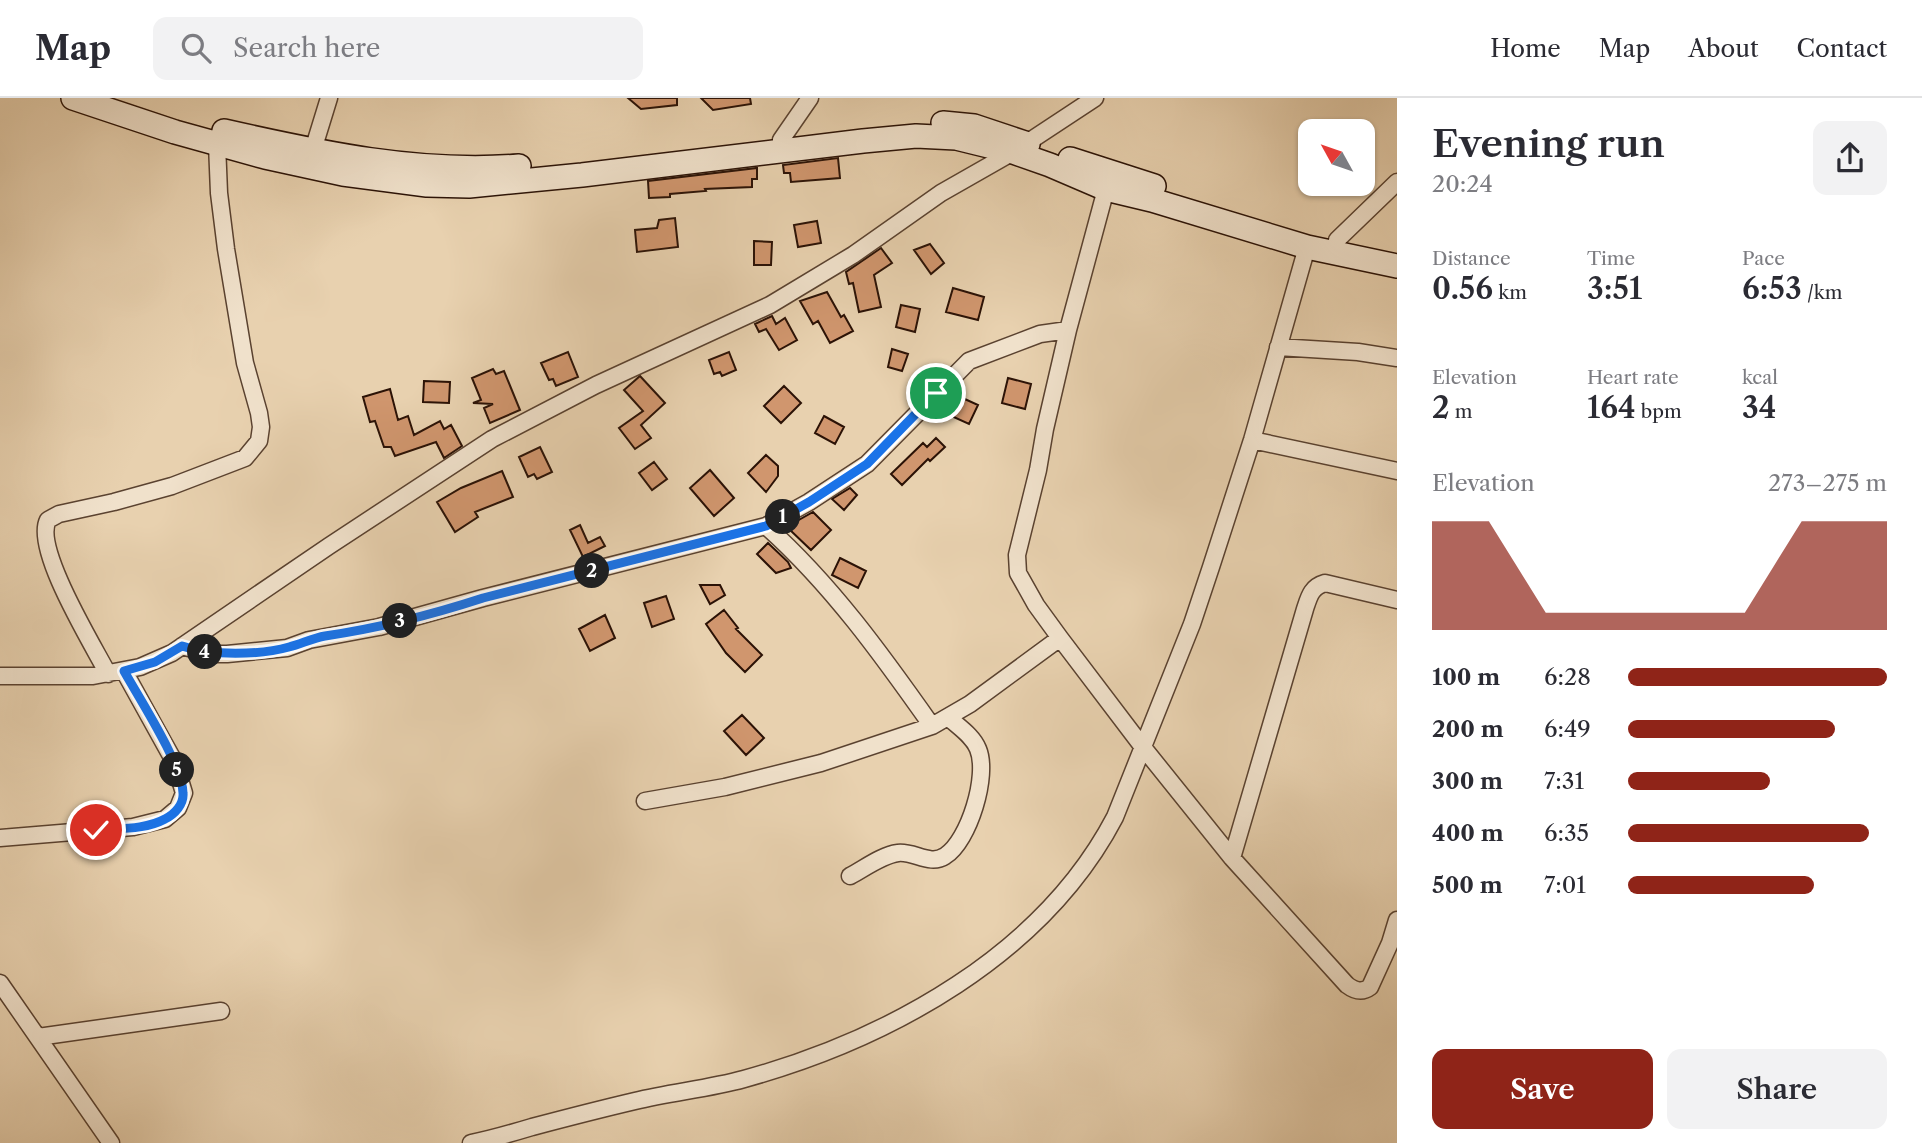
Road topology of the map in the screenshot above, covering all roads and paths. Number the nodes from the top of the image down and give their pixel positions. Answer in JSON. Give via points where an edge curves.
{"nodes":[{"id":1,"x":73,"y":98,"type":"edge"},
{"id":2,"x":110,"y":98,"type":"edge"},
{"id":3,"x":329,"y":98,"type":"edge"},
{"id":4,"x":810,"y":98,"type":"edge"},
{"id":5,"x":1096,"y":98,"type":"edge"},
{"id":6,"x":781,"y":140,"type":"junction"},
{"id":7,"x":217,"y":144,"type":"junction"},
{"id":8,"x":1020,"y":148,"type":"junction"},
{"id":9,"x":313,"y":150,"type":"junction"},
{"id":10,"x":1397,"y":182,"type":"edge"},
{"id":11,"x":1105,"y":189,"type":"junction"},
{"id":12,"x":1337,"y":240,"type":"junction"},
{"id":13,"x":1307,"y":247,"type":"junction"},
{"id":14,"x":1397,"y":250,"type":"edge"},
{"id":15,"x":1397,"y":266,"type":"edge"},
{"id":16,"x":1068,"y":330,"type":"junction"},
{"id":17,"x":1278,"y":347,"type":"junction"},
{"id":18,"x":1397,"y":358,"type":"edge"},
{"id":19,"x":1252,"y":440,"type":"junction"},
{"id":20,"x":1397,"y":471,"type":"edge"},
{"id":21,"x":766,"y":526,"type":"junction"},
{"id":22,"x":1397,"y":600,"type":"edge"},
{"id":23,"x":1060,"y":638,"type":"junction"},
{"id":24,"x":182,"y":646,"type":"junction"},
{"id":25,"x":116,"y":672,"type":"junction"},
{"id":26,"x":0,"y":676,"type":"edge"},
{"id":27,"x":949,"y":718,"type":"junction"},
{"id":28,"x":932,"y":726,"type":"junction"},
{"id":29,"x":1142,"y":746,"type":"junction"},
{"id":30,"x":645,"y":801,"type":"dead end"},
{"id":31,"x":0,"y":838,"type":"edge"},
{"id":32,"x":1232,"y":858,"type":"junction"},
{"id":33,"x":850,"y":876,"type":"dead end"},
{"id":34,"x":1397,"y":920,"type":"edge"},
{"id":35,"x":0,"y":983,"type":"edge"},
{"id":36,"x":221,"y":1011,"type":"dead end"},
{"id":37,"x":38,"y":1037,"type":"junction"},
{"id":38,"x":111,"y":1143,"type":"edge"},
{"id":39,"x":471,"y":1143,"type":"edge"}],
"edges":[{"from":1,"to":7,"type":"main road"},
{"from":2,"to":9,"type":"main road","via":[[220,130]]},
{"from":3,"to":9,"type":"street"},
{"from":4,"to":6,"type":"street"},
{"from":5,"to":8,"type":"street"},
{"from":6,"to":8,"type":"main road","via":[[921,123],[975,125]]},
{"from":6,"to":9,"type":"main road","via":[[485,168],[405,165]]},
{"from":7,"to":8,"type":"main road","via":[[343,174],[450,186],[916,136]]},
{"from":7,"to":25,"type":"street","via":[[226,249],[245,363],[259,413],[259,442],[245,458],[172,486],[48,520],[44,532],[55,570]]},
{"from":8,"to":11,"type":"main road"},
{"from":8,"to":12,"type":"main road"},
{"from":8,"to":24,"type":"street","via":[[941,193],[770,304],[492,439]]},
{"from":10,"to":12,"type":"street"},
{"from":11,"to":13,"type":"main road"},
{"from":11,"to":16,"type":"street"},
{"from":12,"to":14,"type":"main road"},
{"from":13,"to":15,"type":"main road"},
{"from":13,"to":17,"type":"street"},
{"from":16,"to":21,"type":"street","via":[[1040,334],[969,360],[867,464]]},
{"from":16,"to":23,"type":"street","via":[[1016,566]]},
{"from":17,"to":18,"type":"street"},
{"from":17,"to":19,"type":"street"},
{"from":19,"to":20,"type":"street"},
{"from":19,"to":29,"type":"street","via":[[1192,624]]},
{"from":21,"to":24,"type":"street","via":[[287,648],[227,654]]},
{"from":21,"to":28,"type":"street","via":[[810,568]]},
{"from":22,"to":32,"type":"street","via":[[1325,583],[1312,590]]},
{"from":23,"to":27,"type":"street"},
{"from":23,"to":29,"type":"street"},
{"from":24,"to":25,"type":"street","via":[[155,662]]},
{"from":25,"to":26,"type":"street","via":[[79,677]]},
{"from":25,"to":31,"type":"street","via":[[175,763],[184,793],[178,808],[165,819],[133,827]]},
{"from":27,"to":28,"type":"street"},
{"from":27,"to":33,"type":"street","via":[[978,747],[982,777],[957,844],[937,860],[897,853]]},
{"from":28,"to":30,"type":"street","via":[[821,763]]},
{"from":29,"to":32,"type":"street"},
{"from":29,"to":39,"type":"street","via":[[1115,817],[1077,877],[1026,931],[916,1010],[854,1039],[741,1080],[638,1100]]},
{"from":32,"to":34,"type":"street","via":[[1356,990],[1370,987]]},
{"from":35,"to":37,"type":"street"},
{"from":36,"to":37,"type":"street"},
{"from":37,"to":38,"type":"street"}]}
